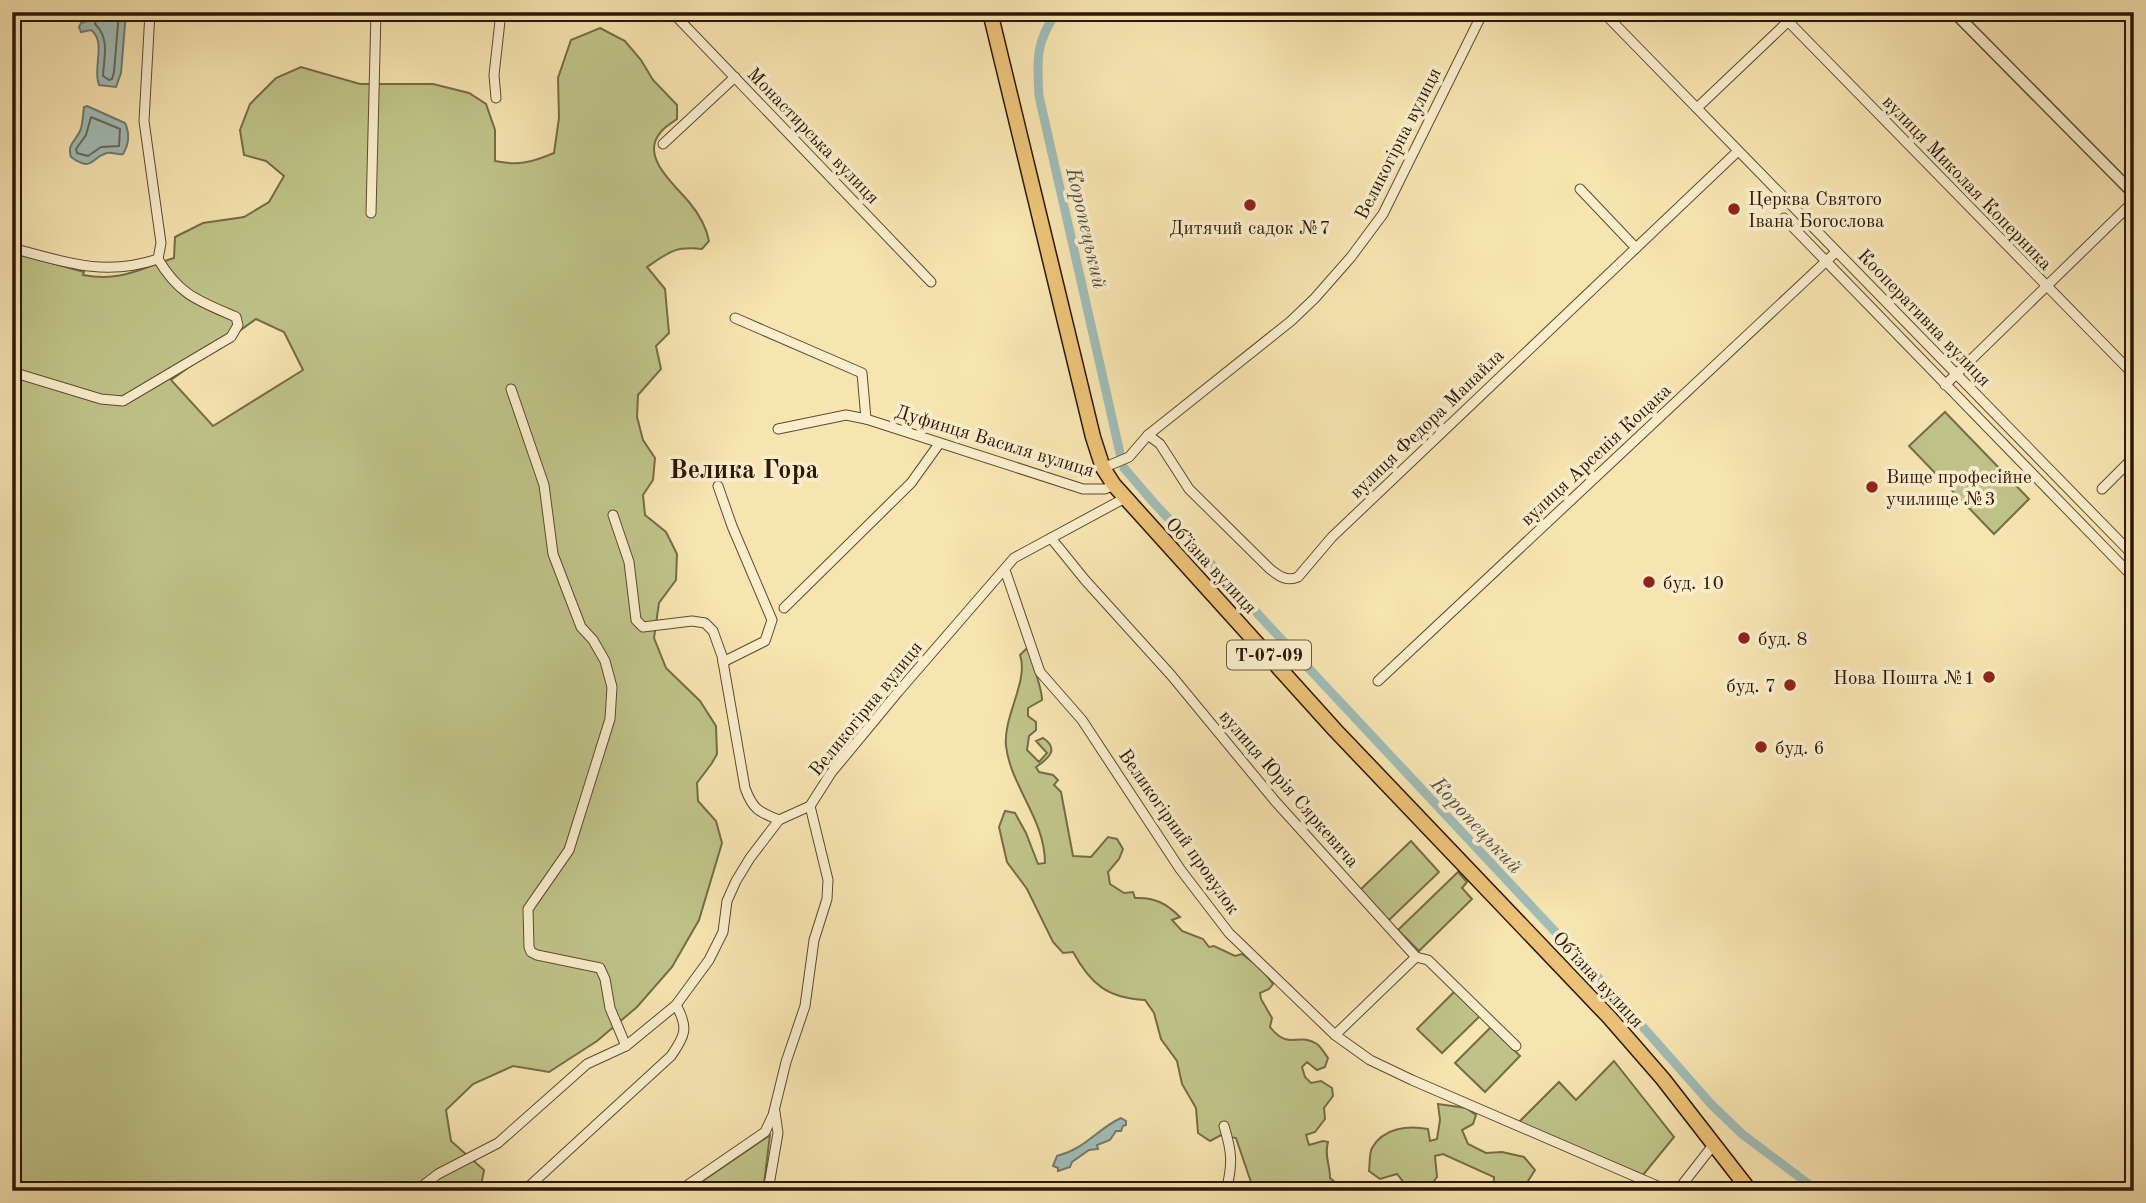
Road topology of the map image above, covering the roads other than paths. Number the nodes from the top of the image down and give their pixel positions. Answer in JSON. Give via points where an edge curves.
{"nodes":[{"id":1,"x":149,"y":12,"type":"edge"},
{"id":2,"x":376,"y":12,"type":"edge"},
{"id":3,"x":501,"y":12,"type":"edge"},
{"id":4,"x":672,"y":12,"type":"edge"},
{"id":5,"x":990,"y":12,"type":"edge"},
{"id":6,"x":1483,"y":12,"type":"edge"},
{"id":7,"x":1604,"y":12,"type":"edge"},
{"id":8,"x":1779,"y":12,"type":"edge"},
{"id":9,"x":1798,"y":12,"type":"edge"},
{"id":10,"x":1954,"y":12,"type":"edge"},
{"id":11,"x":1788,"y":22,"type":"junction"},
{"id":12,"x":735,"y":77,"type":"junction"},
{"id":13,"x":496,"y":98,"type":"dead end"},
{"id":14,"x":1697,"y":108,"type":"junction"},
{"id":15,"x":663,"y":144,"type":"dead end"},
{"id":16,"x":1738,"y":151,"type":"junction"},
{"id":17,"x":1580,"y":189,"type":"dead end"},
{"id":18,"x":2134,"y":194,"type":"edge"},
{"id":19,"x":2134,"y":201,"type":"edge"},
{"id":20,"x":371,"y":213,"type":"dead end"},
{"id":21,"x":1784,"y":218,"type":"dead end"},
{"id":22,"x":12,"y":248,"type":"edge"},
{"id":23,"x":1636,"y":248,"type":"junction"},
{"id":24,"x":1836,"y":252,"type":"junction"},
{"id":25,"x":158,"y":259,"type":"junction"},
{"id":26,"x":1826,"y":261,"type":"junction"},
{"id":27,"x":931,"y":282,"type":"dead end"},
{"id":28,"x":2047,"y":287,"type":"junction"},
{"id":29,"x":735,"y":318,"type":"dead end"},
{"id":30,"x":12,"y":372,"type":"edge"},
{"id":31,"x":1956,"y":374,"type":"junction"},
{"id":32,"x":2134,"y":375,"type":"edge"},
{"id":33,"x":1945,"y":385,"type":"junction"},
{"id":34,"x":511,"y":390,"type":"dead end"},
{"id":35,"x":866,"y":419,"type":"junction"},
{"id":36,"x":778,"y":429,"type":"dead end"},
{"id":37,"x":1149,"y":435,"type":"junction"},
{"id":38,"x":939,"y":444,"type":"junction"},
{"id":39,"x":2134,"y":457,"type":"edge"},
{"id":40,"x":1104,"y":468,"type":"junction"},
{"id":41,"x":1114,"y":485,"type":"junction"},
{"id":42,"x":718,"y":486,"type":"dead end"},
{"id":43,"x":2102,"y":489,"type":"dead end"},
{"id":44,"x":1125,"y":498,"type":"junction"},
{"id":45,"x":613,"y":515,"type":"dead end"},
{"id":46,"x":1051,"y":538,"type":"junction"},
{"id":47,"x":2134,"y":556,"type":"edge"},
{"id":48,"x":1005,"y":570,"type":"junction"},
{"id":49,"x":2133,"y":577,"type":"edge"},
{"id":50,"x":784,"y":608,"type":"dead end"},
{"id":51,"x":723,"y":662,"type":"junction"},
{"id":52,"x":1378,"y":681,"type":"dead end"},
{"id":53,"x":810,"y":806,"type":"junction"},
{"id":54,"x":779,"y":820,"type":"junction"},
{"id":55,"x":1416,"y":957,"type":"junction"},
{"id":56,"x":676,"y":1005,"type":"junction"},
{"id":57,"x":1335,"y":1035,"type":"junction"},
{"id":58,"x":626,"y":1046,"type":"junction"},
{"id":59,"x":1516,"y":1046,"type":"dead end"},
{"id":60,"x":775,"y":1107,"type":"junction"},
{"id":61,"x":1224,"y":1126,"type":"dead end"},
{"id":62,"x":1714,"y":1143,"type":"junction"},
{"id":63,"x":416,"y":1191,"type":"edge"},
{"id":64,"x":523,"y":1191,"type":"edge"},
{"id":65,"x":679,"y":1191,"type":"edge"},
{"id":66,"x":768,"y":1191,"type":"edge"},
{"id":67,"x":1226,"y":1191,"type":"edge"},
{"id":68,"x":1750,"y":1191,"type":"edge"}],
"edges":[{"from":1,"to":25,"type":"street","via":[[145,109],[161,243]]},
{"from":2,"to":20,"type":"street"},
{"from":3,"to":13,"type":"street"},
{"from":4,"to":12,"type":"street","name":"Монастирська вулиця"},
{"from":5,"to":40,"type":"main road","name":"Обʼїзна вулиця","number":"Т-07-09"},
{"from":6,"to":37,"type":"street","name":"Великогірна вулиця","via":[[1383,214],[1352,257],[1291,321]]},
{"from":7,"to":14,"type":"street","name":"Кооперативна вулиця"},
{"from":8,"to":11,"type":"street","name":"вулиця Миколая Коперника"},
{"from":9,"to":11,"type":"street"},
{"from":10,"to":18,"type":"street"},
{"from":11,"to":14,"type":"street"},
{"from":11,"to":28,"type":"street","name":"вулиця Миколая Коперника"},
{"from":12,"to":15,"type":"street"},
{"from":12,"to":27,"type":"street","name":"Монастирська вулиця"},
{"from":14,"to":16,"type":"street","name":"Кооперативна вулиця"},
{"from":16,"to":23,"type":"street","name":"вулиця Федора Манайла"},
{"from":16,"to":24,"type":"street","name":"Кооперативна вулиця"},
{"from":17,"to":23,"type":"street"},
{"from":19,"to":28,"type":"street"},
{"from":21,"to":26,"type":"street","name":"Кооперативна вулиця"},
{"from":22,"to":25,"type":"street","via":[[85,267],[112,269]]},
{"from":23,"to":37,"type":"street","name":"вулиця Федора Манайла","via":[[1291,580],[1270,569],[1189,489]]},
{"from":24,"to":26,"type":"street","name":"вулиця Арсенія Коцака"},
{"from":24,"to":31,"type":"street","name":"Кооперативна вулиця"},
{"from":25,"to":30,"type":"street","via":[[170,279],[190,296],[236,317],[238,325],[231,337],[123,401],[101,399]]},
{"from":26,"to":33,"type":"street","name":"Кооперативна вулиця"},
{"from":26,"to":52,"type":"street","name":"вулиця Арсенія Коцака"},
{"from":28,"to":31,"type":"street"},
{"from":28,"to":32,"type":"street","name":"вулиця Миколая Коперника"},
{"from":29,"to":35,"type":"street","name":"Дуфинця Василя вулиця","via":[[862,373]]},
{"from":31,"to":33,"type":"street"},
{"from":31,"to":47,"type":"street","name":"Кооперативна вулиця"},
{"from":33,"to":49,"type":"street","name":"Кооперативна вулиця"},
{"from":34,"to":58,"type":"street","via":[[544,485],[553,554],[581,627],[605,661],[612,687],[610,719],[569,849],[528,909],[529,947],[537,955],[600,968]]},
{"from":35,"to":36,"type":"street","name":"Дуфинця Василя вулиця","via":[[846,415]]},
{"from":35,"to":38,"type":"street","name":"Дуфинця Василя вулиця"},
{"from":37,"to":40,"type":"street","name":"Великогірна вулиця","via":[[1129,457]]},
{"from":38,"to":41,"type":"street","name":"Дуфинця Василя вулиця","via":[[1083,489]]},
{"from":38,"to":50,"type":"street","via":[[911,483]]},
{"from":39,"to":43,"type":"street"},
{"from":40,"to":41,"type":"main road","name":"Обʼїзна вулиця","number":"Т-07-09"},
{"from":41,"to":44,"type":"main road","name":"Обʼїзна вулиця","number":"Т-07-09"},
{"from":42,"to":51,"type":"street","via":[[772,621],[765,641]]},
{"from":44,"to":46,"type":"street","name":"Великогірна вулиця"},
{"from":44,"to":62,"type":"main road","name":"Обʼїзна вулиця","number":"Т-07-09","via":[[1335,730],[1609,1017]]},
{"from":45,"to":51,"type":"street","via":[[629,562],[636,620],[651,628],[705,623],[713,631]]},
{"from":46,"to":48,"type":"street","name":"Великогірна вулиця","via":[[1014,558]]},
{"from":46,"to":55,"type":"street","name":"вулиця Юрія Сяркевича","via":[[1275,801]]},
{"from":48,"to":53,"type":"street","name":"Великогірна вулиця","via":[[898,692]]},
{"from":48,"to":57,"type":"street","name":"Великогірний провулок","via":[[1040,672],[1088,728],[1180,869],[1229,933]]},
{"from":51,"to":54,"type":"street","via":[[745,788],[758,811]]},
{"from":53,"to":54,"type":"street"},
{"from":53,"to":60,"type":"street","name":"Великогірна вулиця","via":[[828,880],[827,899],[814,940],[805,1006]]},
{"from":54,"to":56,"type":"street","via":[[736,881],[727,901],[723,932]]},
{"from":55,"to":57,"type":"street"},
{"from":55,"to":59,"type":"street","name":"вулиця Юрія Сяркевича","via":[[1428,960]]},
{"from":56,"to":58,"type":"street"},
{"from":56,"to":64,"type":"street","via":[[685,1021],[683,1039],[671,1056]]},
{"from":57,"to":62,"type":"street","name":"Великогірний провулок","via":[[1370,1060],[1412,1080],[1669,1191],[1682,1185]]},
{"from":58,"to":63,"type":"street","via":[[587,1065],[498,1143]]},
{"from":60,"to":65,"type":"street","via":[[765,1132]]},
{"from":60,"to":66,"type":"street","via":[[778,1133]]},
{"from":61,"to":67,"type":"street","via":[[1232,1153]]},
{"from":62,"to":68,"type":"main road","name":"Обʼїзна вулиця","number":"Т-07-09"}]}
